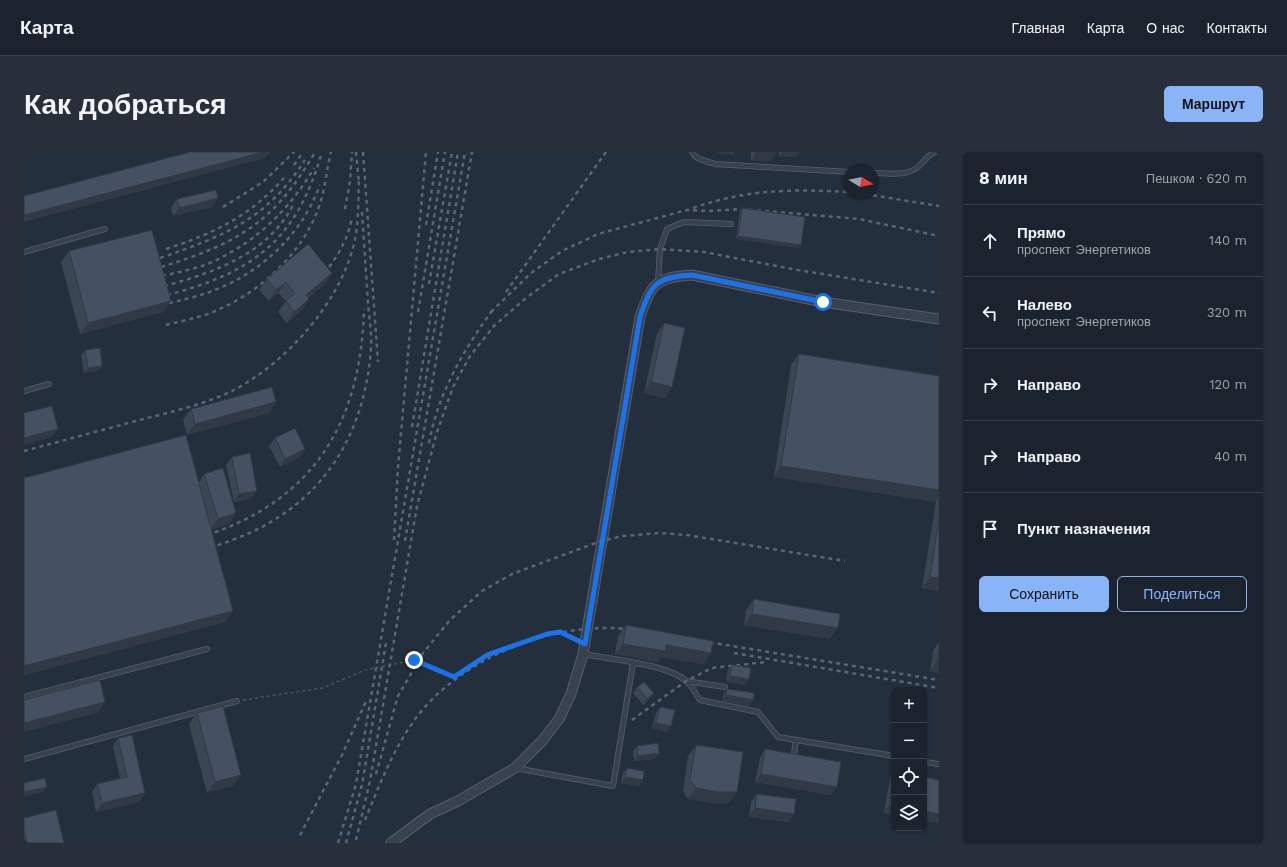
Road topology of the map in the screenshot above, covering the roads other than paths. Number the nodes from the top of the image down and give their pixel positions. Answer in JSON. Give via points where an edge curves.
{"nodes":[{"id":1,"x":692,"y":152,"type":"edge"},
{"id":2,"x":935,"y":152,"type":"edge"},
{"id":3,"x":843,"y":172,"type":"edge"},
{"id":4,"x":879,"y":173,"type":"edge"},
{"id":5,"x":731,"y":224,"type":"dead end"},
{"id":6,"x":105,"y":230,"type":"dead end"},
{"id":7,"x":24,"y":252,"type":"edge"},
{"id":8,"x":658,"y":283,"type":"junction"},
{"id":9,"x":939,"y":319,"type":"edge"},
{"id":10,"x":49,"y":384,"type":"dead end"},
{"id":11,"x":24,"y":391,"type":"edge"},
{"id":12,"x":207,"y":649,"type":"dead end"},
{"id":13,"x":584,"y":654,"type":"junction"},
{"id":14,"x":634,"y":663,"type":"junction"},
{"id":15,"x":686,"y":681,"type":"junction"},
{"id":16,"x":725,"y":687,"type":"dead end"},
{"id":17,"x":24,"y":697,"type":"edge"},
{"id":18,"x":237,"y":701,"type":"road end"},
{"id":19,"x":796,"y":740,"type":"junction"},
{"id":20,"x":794,"y":754,"type":"edge"},
{"id":21,"x":891,"y":756,"type":"edge"},
{"id":22,"x":24,"y":759,"type":"edge"},
{"id":23,"x":927,"y":762,"type":"edge"},
{"id":24,"x":939,"y":764,"type":"edge"},
{"id":25,"x":515,"y":768,"type":"junction"},
{"id":26,"x":391,"y":843,"type":"edge"}],
"edges":[{"from":1,"to":3,"type":"lane","via":[[698,159],[715,164]]},
{"from":2,"to":4,"type":"lane","via":[[927,156],[919,167],[908,173]]},
{"from":5,"to":8,"type":"lane","via":[[684,222],[667,229],[660,249]]},
{"from":6,"to":7,"type":"lane"},
{"from":8,"to":9,"type":"street","via":[[671,276],[692,275],[823,302]]},
{"from":8,"to":13,"type":"street","via":[[648,295],[640,317]]},
{"from":10,"to":11,"type":"lane"},
{"from":12,"to":17,"type":"lane"},
{"from":13,"to":14,"type":"lane"},
{"from":13,"to":25,"type":"street","via":[[559,719],[542,741]]},
{"from":14,"to":15,"type":"lane","via":[[674,673]]},
{"from":14,"to":25,"type":"lane","via":[[613,786]]},
{"from":15,"to":16,"type":"lane"},
{"from":15,"to":19,"type":"lane","via":[[700,700],[758,712],[778,737]]},
{"from":18,"to":22,"type":"lane"},
{"from":19,"to":20,"type":"lane"},
{"from":19,"to":21,"type":"lane"},
{"from":23,"to":24,"type":"lane"},
{"from":25,"to":26,"type":"street","via":[[430,814]]}]}
